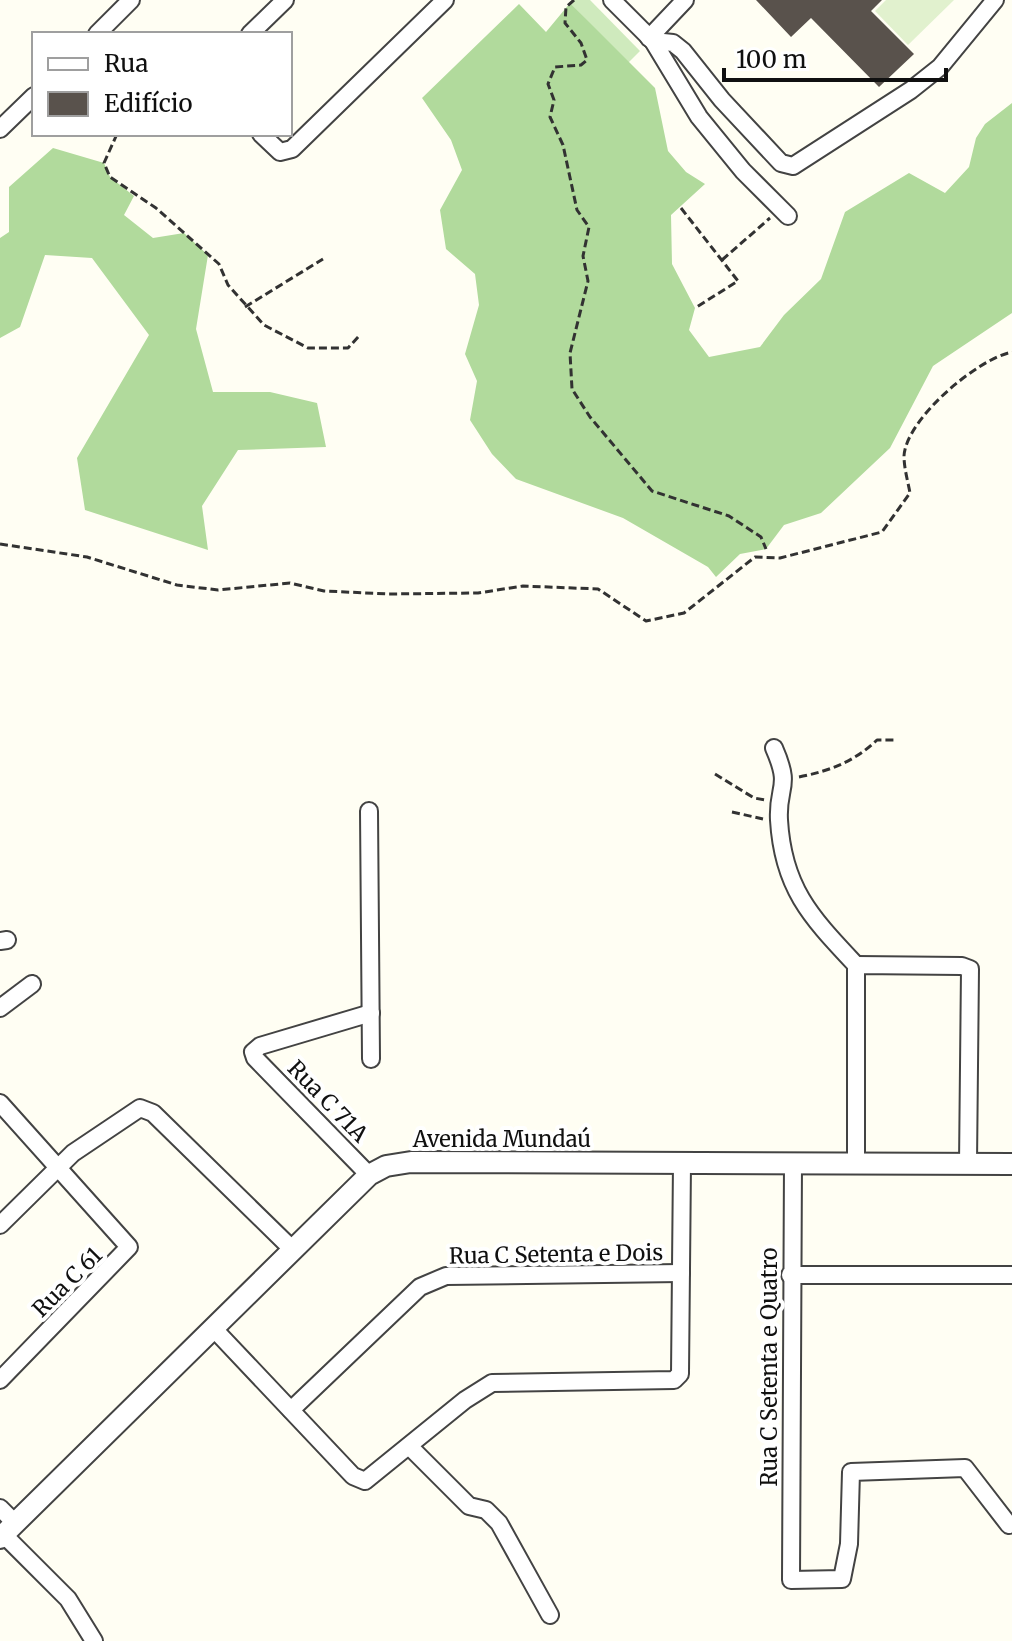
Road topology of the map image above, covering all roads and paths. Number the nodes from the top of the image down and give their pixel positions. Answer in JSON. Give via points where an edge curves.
{"nodes":[{"id":1,"x":131,"y":0,"type":"edge"},
{"id":2,"x":285,"y":0,"type":"edge"},
{"id":3,"x":445,"y":0,"type":"edge"},
{"id":4,"x":574,"y":0,"type":"edge"},
{"id":5,"x":612,"y":0,"type":"edge"},
{"id":6,"x":685,"y":0,"type":"edge"},
{"id":7,"x":995,"y":0,"type":"edge"},
{"id":8,"x":99,"y":32,"type":"edge"},
{"id":9,"x":252,"y":32,"type":"edge"},
{"id":10,"x":651,"y":39,"type":"junction"},
{"id":11,"x":32,"y":98,"type":"edge"},
{"id":12,"x":0,"y":129,"type":"edge"},
{"id":13,"x":116,"y":136,"type":"edge"},
{"id":14,"x":264,"y":136,"type":"edge"},
{"id":15,"x":681,"y":208,"type":"dead end"},
{"id":16,"x":785,"y":212,"type":"joint"},
{"id":17,"x":323,"y":259,"type":"dead end"},
{"id":18,"x":722,"y":260,"type":"junction"},
{"id":19,"x":245,"y":307,"type":"junction"},
{"id":20,"x":695,"y":308,"type":"dead end"},
{"id":21,"x":359,"y":336,"type":"dead end"},
{"id":22,"x":1012,"y":352,"type":"edge"},
{"id":23,"x":0,"y":544,"type":"edge"},
{"id":24,"x":766,"y":549,"type":"dead end"},
{"id":25,"x":897,"y":740,"type":"dead end"},
{"id":26,"x":774,"y":748,"type":"dead end"},
{"id":27,"x":715,"y":774,"type":"dead end"},
{"id":28,"x":786,"y":780,"type":"junction"},
{"id":29,"x":369,"y":811,"type":"dead end"},
{"id":30,"x":732,"y":812,"type":"dead end"},
{"id":31,"x":780,"y":812,"type":"junction"},
{"id":32,"x":856,"y":965,"type":"junction"},
{"id":33,"x":32,"y":984,"type":"dead end"},
{"id":34,"x":0,"y":1008,"type":"edge"},
{"id":35,"x":371,"y":1013,"type":"junction"},
{"id":36,"x":371,"y":1059,"type":"dead end"},
{"id":37,"x":0,"y":1103,"type":"edge"},
{"id":38,"x":682,"y":1163,"type":"junction"},
{"id":39,"x":793,"y":1163,"type":"junction"},
{"id":40,"x":856,"y":1163,"type":"junction"},
{"id":41,"x":968,"y":1164,"type":"junction"},
{"id":42,"x":1012,"y":1164,"type":"edge"},
{"id":43,"x":58,"y":1166,"type":"junction"},
{"id":44,"x":369,"y":1175,"type":"junction"},
{"id":45,"x":0,"y":1225,"type":"edge"},
{"id":46,"x":292,"y":1249,"type":"junction"},
{"id":47,"x":681,"y":1273,"type":"junction"},
{"id":48,"x":790,"y":1275,"type":"junction"},
{"id":49,"x":1012,"y":1275,"type":"edge"},
{"id":50,"x":215,"y":1330,"type":"junction"},
{"id":51,"x":0,"y":1380,"type":"edge"},
{"id":52,"x":291,"y":1410,"type":"junction"},
{"id":53,"x":409,"y":1446,"type":"junction"},
{"id":54,"x":0,"y":1508,"type":"edge"},
{"id":55,"x":1009,"y":1525,"type":"dead end"},
{"id":56,"x":6,"y":1532,"type":"edge"},
{"id":57,"x":550,"y":1615,"type":"dead end"},
{"id":58,"x":94,"y":1641,"type":"edge"}],
"edges":[{"from":1,"to":8,"type":"street"},
{"from":2,"to":9,"type":"street"},
{"from":3,"to":14,"type":"street","via":[[292,149],[284,152]]},
{"from":4,"to":24,"type":"path","via":[[566,7],[565,23],[587,60],[555,67],[548,84],[554,100],[550,117],[563,145],[577,210],[589,227],[583,256],[588,281],[570,353],[572,389],[652,491],[729,516],[761,537]]},
{"from":5,"to":10,"type":"street"},
{"from":6,"to":10,"type":"street"},
{"from":7,"to":10,"type":"street","via":[[940,67],[793,166],[781,163],[683,51]]},
{"from":10,"to":16,"type":"street","via":[[699,117]]},
{"from":11,"to":12,"type":"street"},
{"from":13,"to":19,"type":"path","via":[[104,163],[110,177],[156,208],[219,264]]},
{"from":15,"to":18,"type":"path"},
{"from":16,"to":18,"type":"path"},
{"from":17,"to":19,"type":"path"},
{"from":18,"to":20,"type":"path","via":[[738,281]]},
{"from":19,"to":21,"type":"path","via":[[264,325],[308,348],[348,348]]},
{"from":22,"to":23,"type":"path","via":[[980,363],[956,382],[908,441],[904,455],[910,493],[882,532],[780,558],[755,557],[684,613],[646,621],[598,589],[523,586],[478,593],[388,594],[324,591],[290,583],[218,590],[177,585],[87,557]]},
{"from":25,"to":28,"type":"path","via":[[877,740],[859,758]]},
{"from":26,"to":28,"type":"street"},
{"from":27,"to":31,"type":"path"},
{"from":28,"to":31,"type":"street"},
{"from":29,"to":35,"type":"street"},
{"from":30,"to":31,"type":"path"},
{"from":31,"to":32,"type":"street","via":[[793,891]]},
{"from":32,"to":40,"type":"street"},
{"from":32,"to":41,"type":"street","via":[[970,969]]},
{"from":33,"to":34,"type":"street"},
{"from":35,"to":36,"type":"street"},
{"from":35,"to":44,"type":"street","name":"Rua C 71A","via":[[253,1052]]},
{"from":37,"to":43,"type":"street"},
{"from":38,"to":39,"type":"street","name":"Avenida Mundaú"},
{"from":38,"to":44,"type":"street","name":"Avenida Mundaú","via":[[411,1162]]},
{"from":38,"to":47,"type":"street"},
{"from":39,"to":40,"type":"street","name":"Avenida Mundaú"},
{"from":39,"to":48,"type":"street","name":"Rua C Setenta e Quatro"},
{"from":40,"to":41,"type":"street","name":"Avenida Mundaú"},
{"from":41,"to":42,"type":"street","name":"Avenida Mundaú"},
{"from":43,"to":45,"type":"street"},
{"from":43,"to":46,"type":"street","via":[[140,1108],[153,1113]]},
{"from":43,"to":51,"type":"street","name":"Rua C 61","via":[[129,1247]]},
{"from":44,"to":46,"type":"street","name":"Avenida Mundaú"},
{"from":46,"to":50,"type":"street","name":"Avenida Mundaú"},
{"from":47,"to":52,"type":"street","name":"Rua C Setenta e Dois","via":[[446,1276],[420,1287]]},
{"from":47,"to":53,"type":"street","via":[[678,1378],[492,1383]]},
{"from":48,"to":49,"type":"street"},
{"from":48,"to":55,"type":"street","name":"Rua C Setenta e Quatro","via":[[791,1580],[842,1579],[849,1544],[851,1472],[965,1468]]},
{"from":50,"to":52,"type":"street"},
{"from":50,"to":56,"type":"street","name":"Avenida Mundaú"},
{"from":52,"to":53,"type":"street","via":[[353,1476],[365,1481]]},
{"from":53,"to":57,"type":"street","via":[[469,1506],[486,1510],[499,1523]]},
{"from":54,"to":56,"type":"street"},
{"from":56,"to":58,"type":"street","via":[[68,1599]]}]}
